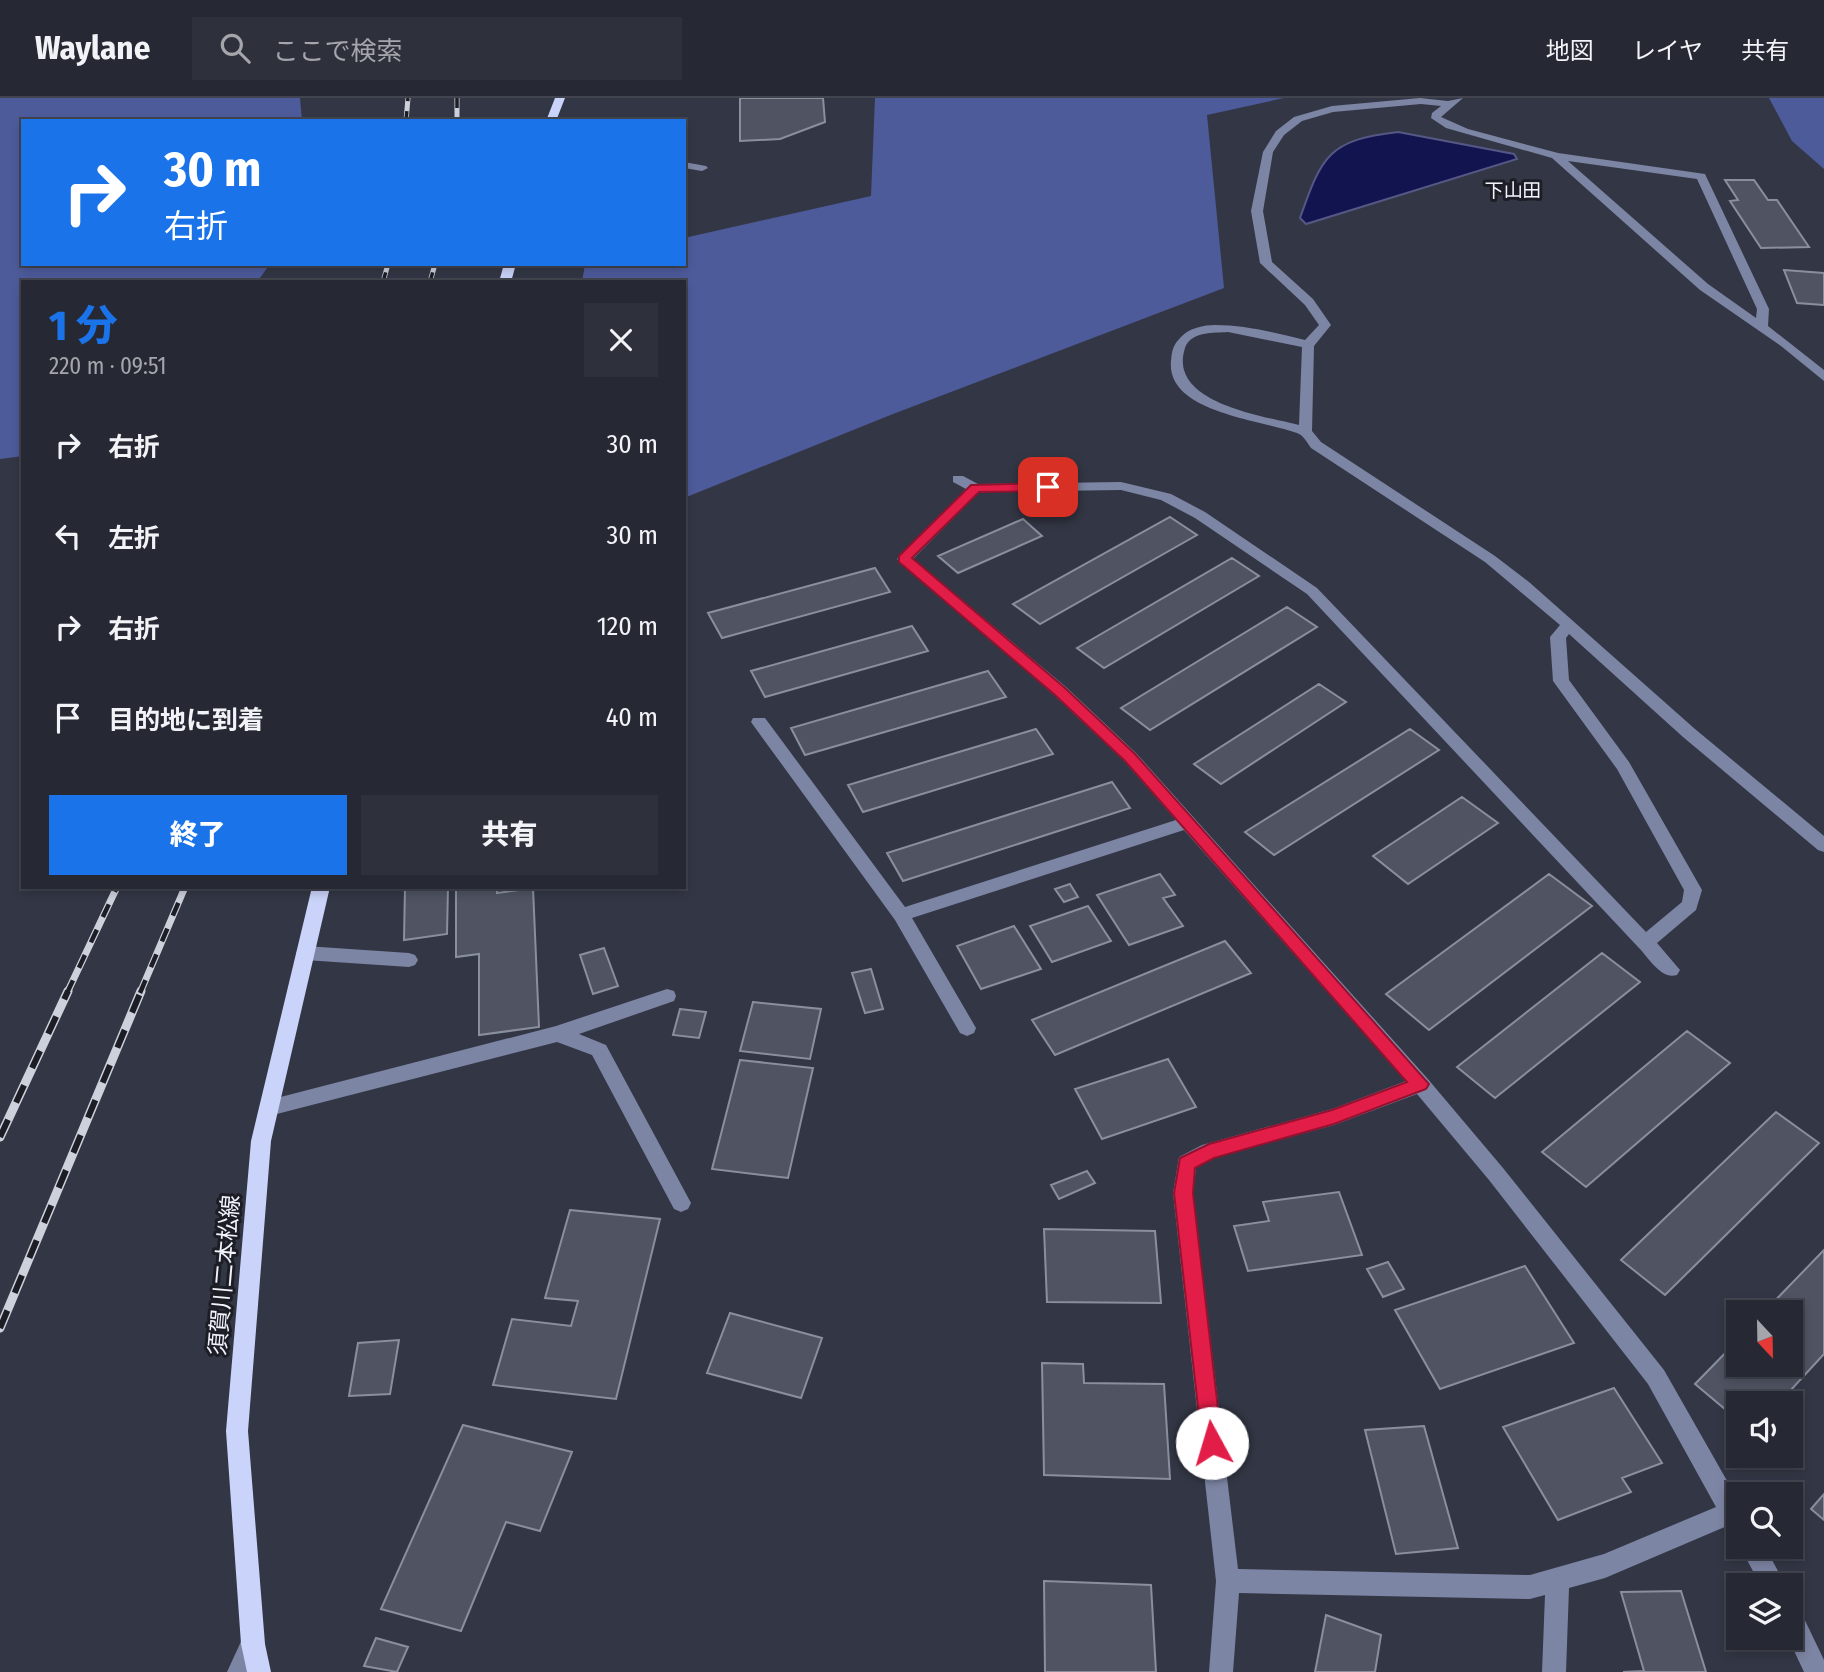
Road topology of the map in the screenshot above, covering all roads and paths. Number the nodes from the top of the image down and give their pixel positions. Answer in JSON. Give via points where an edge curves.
{"nodes":[{"id":1,"x":560,"y":98,"type":"edge"},
{"id":2,"x":1453,"y":101,"type":"edge"},
{"id":3,"x":552,"y":119,"type":"edge"},
{"id":4,"x":1556,"y":156,"type":"junction"},
{"id":5,"x":686,"y":165,"type":"edge"},
{"id":6,"x":702,"y":168,"type":"dead end"},
{"id":7,"x":1762,"y":327,"type":"junction"},
{"id":8,"x":1308,"y":345,"type":"junction"},
{"id":9,"x":1823,"y":375,"type":"edge"},
{"id":10,"x":1305,"y":430,"type":"junction"},
{"id":11,"x":958,"y":480,"type":"dead end"},
{"id":12,"x":975,"y":488,"type":"junction"},
{"id":13,"x":1568,"y":625,"type":"junction"},
{"id":14,"x":759,"y":722,"type":"dead end"},
{"id":15,"x":1185,"y":823,"type":"junction"},
{"id":16,"x":1824,"y":846,"type":"edge"},
{"id":17,"x":321,"y":889,"type":"edge"},
{"id":18,"x":901,"y":915,"type":"junction"},
{"id":19,"x":1645,"y":943,"type":"junction"},
{"id":20,"x":305,"y":953,"type":"junction"},
{"id":21,"x":409,"y":960,"type":"dead end"},
{"id":22,"x":1671,"y":970,"type":"dead end"},
{"id":23,"x":667,"y":996,"type":"dead end"},
{"id":24,"x":967,"y":1028,"type":"dead end"},
{"id":25,"x":557,"y":1034,"type":"junction"},
{"id":26,"x":1420,"y":1084,"type":"junction"},
{"id":27,"x":269,"y":1108,"type":"junction"},
{"id":28,"x":681,"y":1203,"type":"dead end"},
{"id":29,"x":1726,"y":1501,"type":"edge"},
{"id":30,"x":1726,"y":1520,"type":"edge"},
{"id":31,"x":1557,"y":1578,"type":"junction"},
{"id":32,"x":1228,"y":1581,"type":"junction"},
{"id":33,"x":253,"y":1643,"type":"junction"},
{"id":34,"x":1803,"y":1643,"type":"edge"},
{"id":35,"x":239,"y":1672,"type":"edge"},
{"id":36,"x":259,"y":1672,"type":"edge"},
{"id":37,"x":1221,"y":1672,"type":"edge"},
{"id":38,"x":1554,"y":1672,"type":"edge"},
{"id":39,"x":1817,"y":1672,"type":"edge"}],
"edges":[{"from":1,"to":3,"type":"main road"},
{"from":2,"to":4,"type":"street","via":[[1436,115],[1439,120]]},
{"from":2,"to":8,"type":"street","via":[[1332,110],[1298,119],[1280,133],[1268,152],[1257,211],[1266,263],[1309,302],[1325,325]]},
{"from":4,"to":7,"type":"street","via":[[1704,287]]},
{"from":4,"to":7,"type":"street","via":[[1702,176],[1763,309]]},
{"from":5,"to":6,"type":"street"},
{"from":7,"to":9,"type":"street"},
{"from":8,"to":10,"type":"street"},
{"from":8,"to":10,"type":"street","via":[[1212,327],[1192,332],[1181,345],[1177,365],[1186,387],[1202,399]]},
{"from":10,"to":13,"type":"street","via":[[1316,445],[1490,559]]},
{"from":11,"to":12,"type":"street"},
{"from":12,"to":15,"type":"street","via":[[904,559],[1060,691],[1130,757]]},
{"from":12,"to":19,"type":"street","via":[[1121,486],[1166,498],[1245,545],[1312,591]]},
{"from":13,"to":16,"type":"street"},
{"from":13,"to":19,"type":"street","via":[[1558,636],[1560,681],[1623,766],[1693,890],[1690,905]]},
{"from":14,"to":18,"type":"street"},
{"from":15,"to":18,"type":"street"},
{"from":15,"to":26,"type":"street"},
{"from":17,"to":20,"type":"main road","name":"須賀川二本松線"},
{"from":18,"to":24,"type":"street"},
{"from":19,"to":22,"type":"street"},
{"from":20,"to":21,"type":"street"},
{"from":20,"to":27,"type":"main road","name":"須賀川二本松線"},
{"from":23,"to":25,"type":"street"},
{"from":25,"to":27,"type":"street"},
{"from":25,"to":28,"type":"street","via":[[599,1050]]},
{"from":26,"to":29,"type":"street","via":[[1656,1377]]},
{"from":26,"to":32,"type":"street","via":[[1334,1117],[1209,1152],[1186,1163],[1184,1193]]},
{"from":27,"to":33,"type":"main road","name":"須賀川二本松線","via":[[261,1141],[237,1431]]},
{"from":30,"to":31,"type":"street","via":[[1605,1566]]},
{"from":31,"to":32,"type":"street","via":[[1530,1587]]},
{"from":31,"to":38,"type":"street"},
{"from":32,"to":37,"type":"street"},
{"from":33,"to":35,"type":"street"},
{"from":33,"to":36,"type":"main road","name":"須賀川二本松線"},
{"from":34,"to":39,"type":"street"}]}
